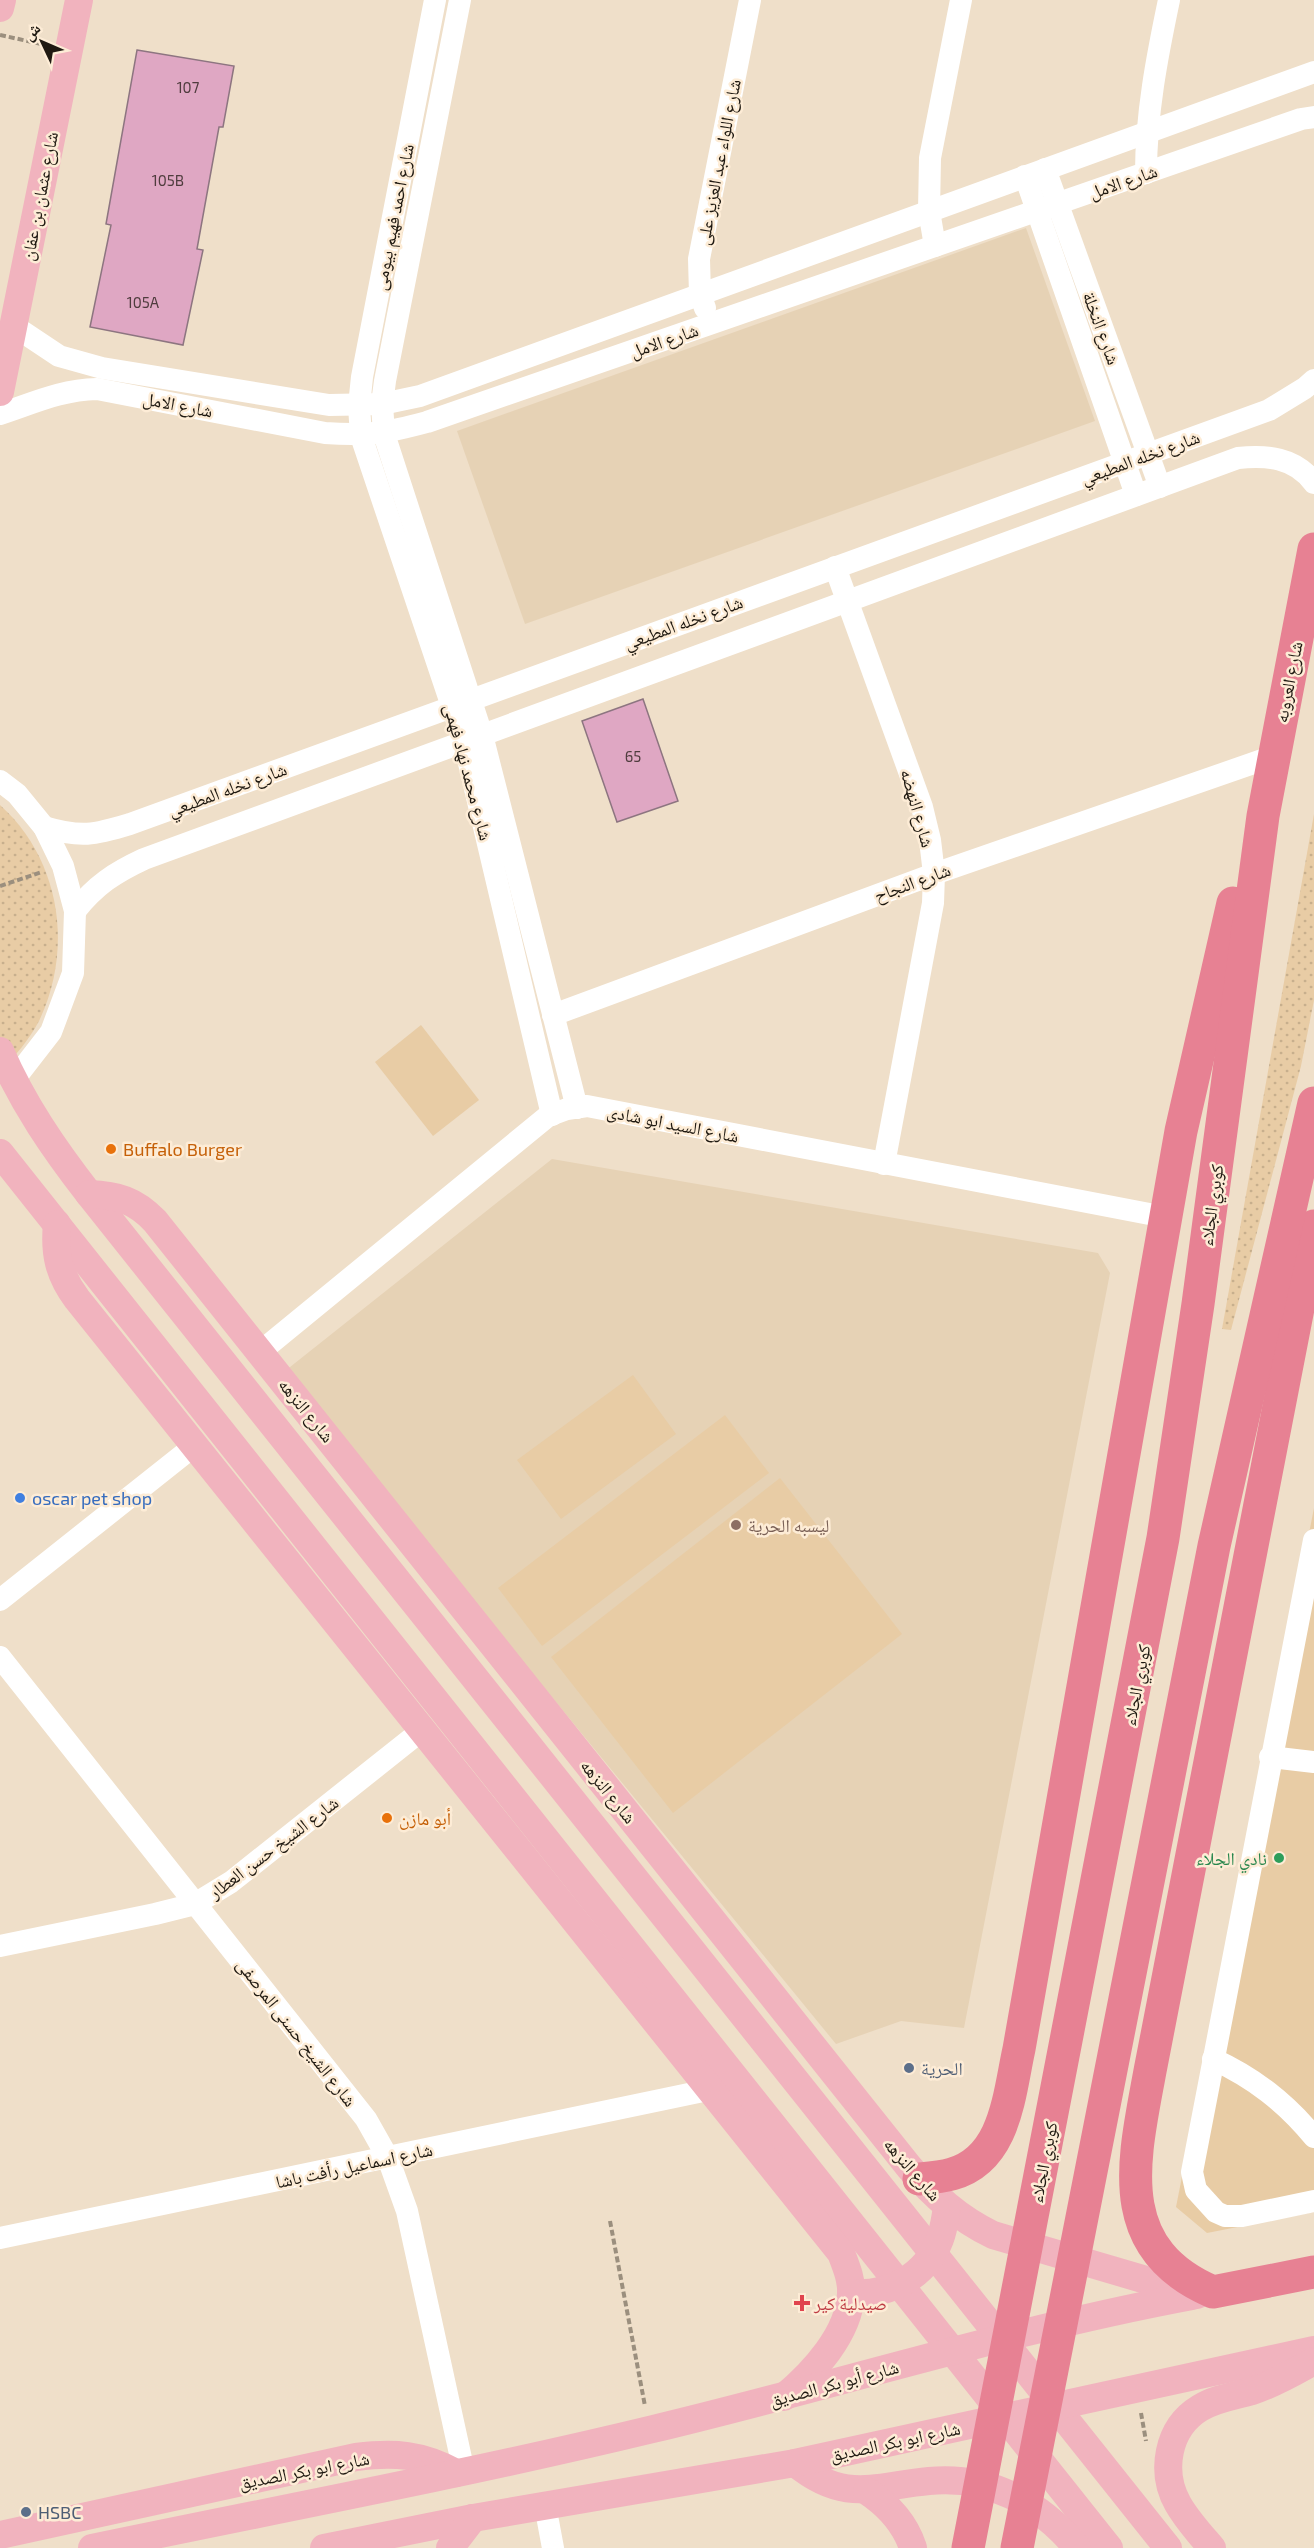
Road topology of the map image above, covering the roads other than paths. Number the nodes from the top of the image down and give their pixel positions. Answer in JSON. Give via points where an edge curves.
{"nodes":[{"id":1,"x":2,"y":0,"type":"edge"},
{"id":2,"x":79,"y":0,"type":"edge"},
{"id":3,"x":435,"y":0,"type":"edge"},
{"id":4,"x":460,"y":0,"type":"edge"},
{"id":5,"x":750,"y":0,"type":"edge"},
{"id":6,"x":961,"y":0,"type":"edge"},
{"id":7,"x":1169,"y":0,"type":"edge"},
{"id":8,"x":0,"y":8,"type":"edge"},
{"id":9,"x":1314,"y":72,"type":"edge"},
{"id":10,"x":1314,"y":117,"type":"edge"},
{"id":11,"x":1146,"y":132,"type":"junction"},
{"id":12,"x":1146,"y":172,"type":"junction"},
{"id":13,"x":1035,"y":173,"type":"junction"},
{"id":14,"x":1047,"y":207,"type":"junction"},
{"id":15,"x":929,"y":211,"type":"junction"},
{"id":16,"x":935,"y":246,"type":"junction"},
{"id":17,"x":700,"y":294,"type":"junction"},
{"id":18,"x":710,"y":324,"type":"junction"},
{"id":19,"x":14,"y":326,"type":"junction"},
{"id":20,"x":1314,"y":380,"type":"edge"},
{"id":21,"x":0,"y":392,"type":"edge"},
{"id":22,"x":382,"y":404,"type":"junction"},
{"id":23,"x":359,"y":406,"type":"junction"},
{"id":24,"x":0,"y":414,"type":"edge"},
{"id":25,"x":384,"y":434,"type":"junction"},
{"id":26,"x":361,"y":436,"type":"junction"},
{"id":27,"x":1148,"y":454,"type":"junction"},
{"id":28,"x":1124,"y":462,"type":"junction"},
{"id":29,"x":1314,"y":483,"type":"edge"},
{"id":30,"x":1160,"y":487,"type":"junction"},
{"id":31,"x":1136,"y":495,"type":"junction"},
{"id":32,"x":1314,"y":549,"type":"edge"},
{"id":33,"x":835,"y":567,"type":"junction"},
{"id":34,"x":847,"y":601,"type":"junction"},
{"id":35,"x":461,"y":703,"type":"junction"},
{"id":36,"x":473,"y":738,"type":"junction"},
{"id":37,"x":1274,"y":756,"type":"junction"},
{"id":38,"x":0,"y":781,"type":"edge"},
{"id":39,"x":1263,"y":816,"type":"junction"},
{"id":40,"x":44,"y":827,"type":"junction"},
{"id":41,"x":934,"y":874,"type":"junction"},
{"id":42,"x":75,"y":911,"type":"junction"},
{"id":43,"x":553,"y":1015,"type":"junction"},
{"id":44,"x":0,"y":1051,"type":"edge"},
{"id":45,"x":13,"y":1081,"type":"junction"},
{"id":46,"x":1314,"y":1102,"type":"edge"},
{"id":47,"x":577,"y":1108,"type":"junction"},
{"id":48,"x":552,"y":1115,"type":"junction"},
{"id":49,"x":0,"y":1153,"type":"edge"},
{"id":50,"x":884,"y":1164,"type":"junction"},
{"id":51,"x":89,"y":1194,"type":"junction"},
{"id":52,"x":1165,"y":1217,"type":"junction"},
{"id":53,"x":57,"y":1224,"type":"junction"},
{"id":54,"x":1314,"y":1226,"type":"edge"},
{"id":55,"x":260,"y":1352,"type":"junction"},
{"id":56,"x":194,"y":1446,"type":"junction"},
{"id":57,"x":1314,"y":1540,"type":"edge"},
{"id":58,"x":0,"y":1600,"type":"edge"},
{"id":59,"x":0,"y":1657,"type":"edge"},
{"id":60,"x":422,"y":1731,"type":"junction"},
{"id":61,"x":1270,"y":1756,"type":"junction"},
{"id":62,"x":1314,"y":1762,"type":"edge"},
{"id":63,"x":195,"y":1904,"type":"junction"},
{"id":64,"x":0,"y":1946,"type":"edge"},
{"id":65,"x":1018,"y":2049,"type":"junction"},
{"id":66,"x":1213,"y":2059,"type":"junction"},
{"id":67,"x":1150,"y":2071,"type":"junction"},
{"id":68,"x":708,"y":2090,"type":"junction"},
{"id":69,"x":1314,"y":2137,"type":"edge"},
{"id":70,"x":388,"y":2158,"type":"junction"},
{"id":71,"x":919,"y":2179,"type":"junction"},
{"id":72,"x":1314,"y":2201,"type":"edge"},
{"id":73,"x":947,"y":2208,"type":"junction"},
{"id":74,"x":0,"y":2238,"type":"edge"},
{"id":75,"x":1314,"y":2272,"type":"edge"},
{"id":76,"x":851,"y":2293,"type":"junction"},
{"id":77,"x":1205,"y":2294,"type":"junction"},
{"id":78,"x":1314,"y":2350,"type":"edge"},
{"id":79,"x":1314,"y":2361,"type":"edge"},
{"id":80,"x":784,"y":2397,"type":"junction"},
{"id":81,"x":795,"y":2463,"type":"junction"},
{"id":82,"x":460,"y":2472,"type":"junction"},
{"id":83,"x":867,"y":2491,"type":"junction"},
{"id":84,"x":545,"y":2505,"type":"junction"},
{"id":85,"x":473,"y":2518,"type":"junction"},
{"id":86,"x":0,"y":2535,"type":"edge"},
{"id":87,"x":337,"y":2545,"type":"edge"},
{"id":88,"x":92,"y":2548,"type":"edge"},
{"id":89,"x":450,"y":2548,"type":"edge"},
{"id":90,"x":553,"y":2548,"type":"edge"},
{"id":91,"x":913,"y":2548,"type":"edge"},
{"id":92,"x":968,"y":2548,"type":"edge"},
{"id":93,"x":1017,"y":2548,"type":"edge"},
{"id":94,"x":1077,"y":2548,"type":"edge"},
{"id":95,"x":1109,"y":2548,"type":"edge"},
{"id":96,"x":1168,"y":2548,"type":"edge"},
{"id":97,"x":1212,"y":2548,"type":"edge"}],
"edges":[{"from":1,"to":8,"type":"main road"},
{"from":2,"to":19,"type":"main road","name":"شارع عثمان بن عفان"},
{"from":3,"to":23,"type":"street","name":"شارع احمد فهيم بيومى"},
{"from":4,"to":22,"type":"street","name":"شارع احمد فهيم بيومى"},
{"from":5,"to":17,"type":"street","name":"شارع اللواء عبد العزيز على","via":[[699,259]]},
{"from":6,"to":15,"type":"street","via":[[930,158]]},
{"from":7,"to":11,"type":"street"},
{"from":9,"to":11,"type":"street","name":"شارع الامل"},
{"from":10,"to":12,"type":"street","name":"شارع الامل"},
{"from":11,"to":12,"type":"street"},
{"from":11,"to":13,"type":"street","name":"شارع الامل"},
{"from":12,"to":14,"type":"street","name":"شارع الامل"},
{"from":13,"to":14,"type":"street","name":"شارع النخلة"},
{"from":13,"to":15,"type":"street","name":"شارع الامل"},
{"from":14,"to":16,"type":"street","name":"شارع الامل"},
{"from":14,"to":27,"type":"street","name":"شارع النخلة"},
{"from":14,"to":28,"type":"street","name":"شارع النخلة"},
{"from":15,"to":16,"type":"street"},
{"from":15,"to":17,"type":"street","name":"شارع الامل"},
{"from":16,"to":18,"type":"street","name":"شارع الامل"},
{"from":17,"to":18,"type":"street","name":"شارع اللواء عبد العزيز على"},
{"from":17,"to":22,"type":"street","name":"شارع الامل","via":[[420,396]]},
{"from":18,"to":25,"type":"street","name":"شارع الامل"},
{"from":19,"to":21,"type":"main road","name":"شارع عثمان بن عفان"},
{"from":19,"to":23,"type":"street","name":"شارع الامل","via":[[59,356],[79,363],[329,405]]},
{"from":20,"to":27,"type":"street","name":"شارع نخله المطيعي","via":[[1269,410]]},
{"from":22,"to":23,"type":"street","name":"شارع الامل"},
{"from":22,"to":25,"type":"street","name":"شارع احمد فهيم بيومى"},
{"from":23,"to":26,"type":"street","name":"شارع احمد فهيم بيومى"},
{"from":24,"to":26,"type":"street","name":"شارع الامل","via":[[73,389],[97,389],[326,433]]},
{"from":25,"to":26,"type":"street","name":"شارع الامل"},
{"from":25,"to":35,"type":"street","name":"شارع محمد نهاد فهمى"},
{"from":26,"to":35,"type":"street","name":"شارع محمد نهاد فهمى"},
{"from":27,"to":28,"type":"street","name":"شارع نخله المطيعي"},
{"from":27,"to":30,"type":"street","name":"شارع النخلة"},
{"from":28,"to":31,"type":"street","name":"شارع النخلة"},
{"from":28,"to":33,"type":"street","name":"شارع نخله المطيعي"},
{"from":29,"to":30,"type":"street","name":"شارع نخله المطيعي","via":[[1288,461],[1263,456],[1238,458]]},
{"from":30,"to":31,"type":"street","name":"شارع نخله المطيعي"},
{"from":31,"to":34,"type":"street","name":"شارع نخله المطيعي"},
{"from":32,"to":37,"type":"highway","name":"شارع العروبه"},
{"from":33,"to":34,"type":"street","name":"شارع النهضه"},
{"from":33,"to":35,"type":"street","name":"شارع نخله المطيعي"},
{"from":34,"to":36,"type":"street","name":"شارع نخله المطيعي"},
{"from":34,"to":41,"type":"street","name":"شارع النهضه","via":[[922,807]]},
{"from":35,"to":36,"type":"street","name":"شارع محمد نهاد فهمى"},
{"from":35,"to":40,"type":"street","name":"شارع نخله المطيعي","via":[[101,833],[71,835]]},
{"from":36,"to":42,"type":"street","name":"شارع نخله المطيعي","via":[[144,859],[93,889]]},
{"from":36,"to":43,"type":"street","name":"شارع محمد نهاد فهمى"},
{"from":36,"to":48,"type":"street","name":"شارع محمد نهاد فهمى"},
{"from":37,"to":39,"type":"highway","name":"شارع العروبه"},
{"from":37,"to":41,"type":"street","name":"شارع النجاح"},
{"from":38,"to":40,"type":"street","via":[[17,794]]},
{"from":39,"to":52,"type":"highway","via":[[1235,894],[1220,952]]},
{"from":39,"to":92,"type":"highway","name":"كوبري الجلاء","via":[[1163,1538]]},
{"from":40,"to":42,"type":"street","via":[[63,866]]},
{"from":41,"to":43,"type":"street","name":"شارع النجاح"},
{"from":41,"to":50,"type":"street","name":"شارع النهضه","via":[[929,932]]},
{"from":42,"to":45,"type":"street","via":[[73,973],[51,1032]]},
{"from":43,"to":47,"type":"street","name":"شارع محمد نهاد فهمى"},
{"from":44,"to":45,"type":"main road"},
{"from":45,"to":51,"type":"main road","via":[[36,1121]]},
{"from":46,"to":93,"type":"highway","via":[[1214,1546]]},
{"from":47,"to":48,"type":"street","name":"شارع السيد ابو شادى"},
{"from":47,"to":50,"type":"street","name":"شارع السيد ابو شادى","via":[[587,1106]]},
{"from":48,"to":55,"type":"street","name":"شارع السيد ابو شادى"},
{"from":49,"to":53,"type":"main road"},
{"from":50,"to":52,"type":"street","name":"شارع السيد ابو شادى"},
{"from":51,"to":55,"type":"main road","name":"شارع النزهه","via":[[109,1194],[142,1208]]},
{"from":51,"to":96,"type":"main road"},
{"from":52,"to":65,"type":"highway"},
{"from":53,"to":56,"type":"main road","via":[[56,1254],[65,1283]]},
{"from":53,"to":95,"type":"main road"},
{"from":54,"to":67,"type":"highway"},
{"from":55,"to":71,"type":"main road","name":"شارع النزهه"},
{"from":56,"to":58,"type":"street"},
{"from":56,"to":60,"type":"main road"},
{"from":57,"to":61,"type":"street"},
{"from":59,"to":63,"type":"street","name":"شارع الشيخ حسنى المرصفى"},
{"from":60,"to":63,"type":"street","name":"شارع الشيخ حسن العطار","via":[[231,1882]]},
{"from":60,"to":68,"type":"main road"},
{"from":61,"to":62,"type":"street"},
{"from":61,"to":66,"type":"street"},
{"from":63,"to":64,"type":"street","name":"شارع الشيخ حسن العطار"},
{"from":63,"to":70,"type":"street","name":"شارع الشيخ حسنى المرصفى","via":[[366,2120]]},
{"from":65,"to":67,"type":"highway","via":[[1050,2082],[1079,2092],[1110,2092]]},
{"from":65,"to":71,"type":"highway","via":[[1003,2120],[993,2144],[964,2169]]},
{"from":66,"to":69,"type":"street","via":[[1269,2091]]},
{"from":66,"to":72,"type":"street","via":[[1192,2162],[1196,2190],[1216,2212],[1232,2217]]},
{"from":67,"to":77,"type":"highway","via":[[1136,2156],[1137,2209],[1146,2234],[1160,2255]]},
{"from":68,"to":70,"type":"street","name":"شارع اسماعيل رأفت باشا"},
{"from":68,"to":76,"type":"main road","via":[[834,2242],[846,2265]]},
{"from":70,"to":74,"type":"street","name":"شارع اسماعيل رأفت باشا"},
{"from":70,"to":82,"type":"street","name":"شارع الشيخ حسنى المرصفى","via":[[406,2211]]},
{"from":71,"to":73,"type":"main road","name":"شارع النزهه"},
{"from":73,"to":76,"type":"main road","via":[[933,2253],[912,2276],[884,2291],[868,2295]]},
{"from":73,"to":77,"type":"main road","name":"شارع النزهه","via":[[993,2235]]},
{"from":75,"to":77,"type":"highway"},
{"from":76,"to":80,"type":"main road","via":[[846,2316],[825,2354]]},
{"from":77,"to":80,"type":"main road","name":"شارع أبو بكر الصديق","via":[[1011,2335]]},
{"from":78,"to":81,"type":"main road","name":"شارع ابو بكر الصديق"},
{"from":79,"to":97,"type":"main road","via":[[1263,2387],[1212,2402],[1179,2427],[1169,2458],[1172,2491]]},
{"from":80,"to":82,"type":"main road","name":"شارع أبو بكر الصديق"},
{"from":81,"to":83,"type":"main road","via":[[823,2482]]},
{"from":81,"to":84,"type":"main road","name":"شارع ابو بكر الصديق"},
{"from":82,"to":86,"type":"main road","name":"شارع ابو بكر الصديق","via":[[417,2457],[356,2457]]},
{"from":82,"to":88,"type":"main road","name":"شارع ابو بكر الصديق"},
{"from":83,"to":91,"type":"main road","via":[[898,2518]]},
{"from":83,"to":94,"type":"main road","via":[[941,2480],[991,2487],[1036,2508]]},
{"from":84,"to":85,"type":"main road","name":"شارع ابو بكر الصديق"},
{"from":84,"to":90,"type":"street"},
{"from":85,"to":87,"type":"main road","name":"شارع ابو بكر الصديق"},
{"from":85,"to":89,"type":"main road"}]}
